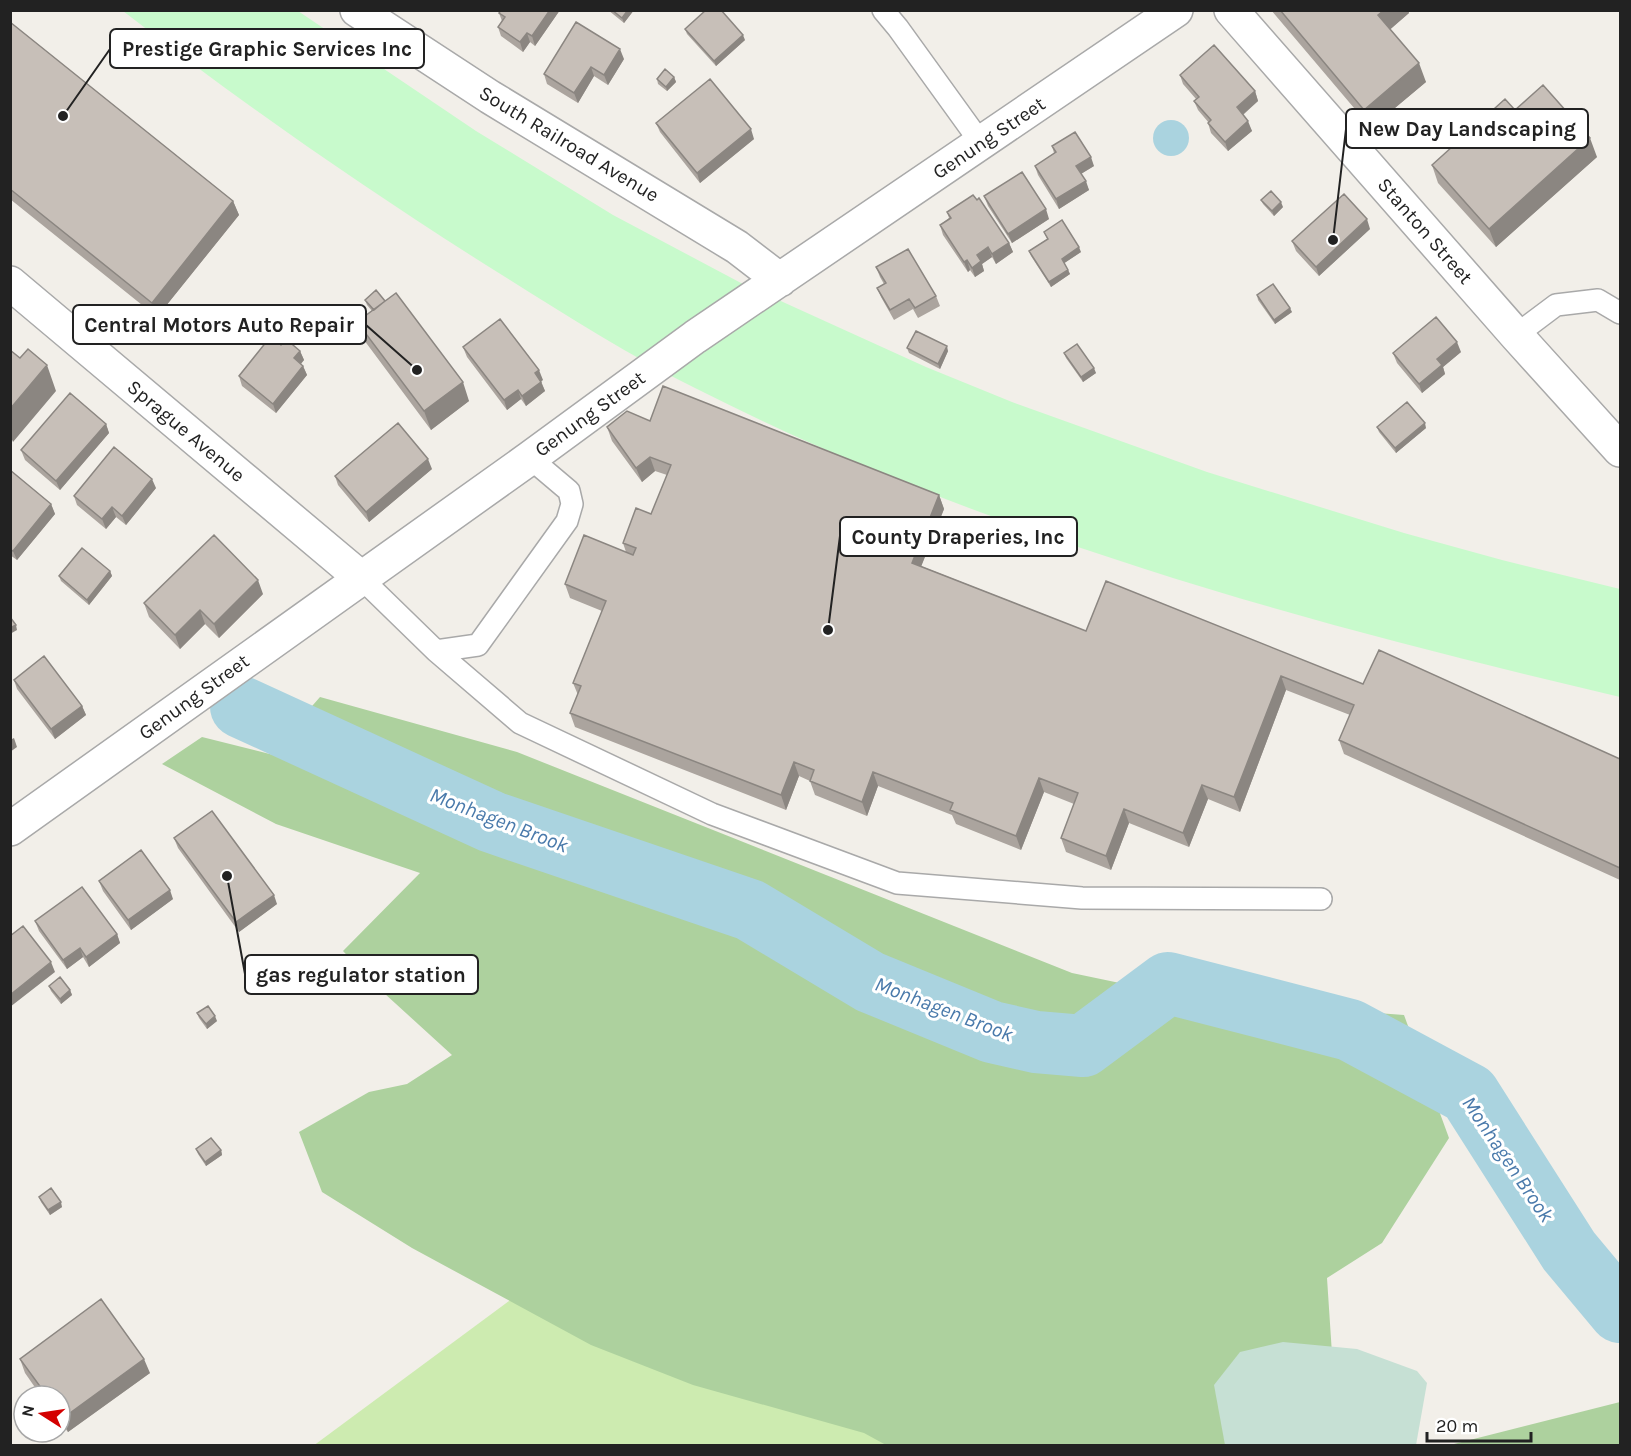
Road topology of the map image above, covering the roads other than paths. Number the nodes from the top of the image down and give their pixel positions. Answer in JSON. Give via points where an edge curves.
{"nodes":[{"id":1,"x":357,"y":10,"type":"edge"},
{"id":2,"x":883,"y":10,"type":"edge"},
{"id":3,"x":1176,"y":10,"type":"edge"},
{"id":4,"x":1231,"y":10,"type":"edge"},
{"id":5,"x":981,"y":143,"type":"junction"},
{"id":6,"x":780,"y":280,"type":"junction"},
{"id":7,"x":10,"y":283,"type":"edge"},
{"id":8,"x":1620,"y":313,"type":"edge"},
{"id":9,"x":1516,"y":335,"type":"junction"},
{"id":10,"x":1619,"y":446,"type":"edge"},
{"id":11,"x":530,"y":458,"type":"junction"},
{"id":12,"x":361,"y":578,"type":"junction"},
{"id":13,"x":436,"y":651,"type":"junction"},
{"id":14,"x":10,"y":829,"type":"edge"},
{"id":15,"x":1321,"y":899,"type":"dead end"}],
"edges":[{"from":1,"to":6,"type":"street","name":"South Railroad Avenue","via":[[490,97],[737,247]]},
{"from":2,"to":5,"type":"lane"},
{"from":3,"to":5,"type":"street","name":"Genung Street"},
{"from":4,"to":9,"type":"street","name":"Stanton Street"},
{"from":5,"to":6,"type":"street","name":"Genung Street"},
{"from":6,"to":11,"type":"street","name":"Genung Street"},
{"from":7,"to":12,"type":"street","name":"Sprague Avenue"},
{"from":8,"to":9,"type":"lane","via":[[1598,300],[1556,305]]},
{"from":9,"to":10,"type":"street","name":"Stanton Street"},
{"from":11,"to":12,"type":"street","name":"Genung Street"},
{"from":11,"to":13,"type":"lane","via":[[569,491],[572,504],[567,521],[478,645]]},
{"from":12,"to":13,"type":"lane"},
{"from":12,"to":14,"type":"street","name":"Genung Street"},
{"from":13,"to":15,"type":"lane","via":[[520,723],[712,814],[897,883],[1082,898]]}]}
